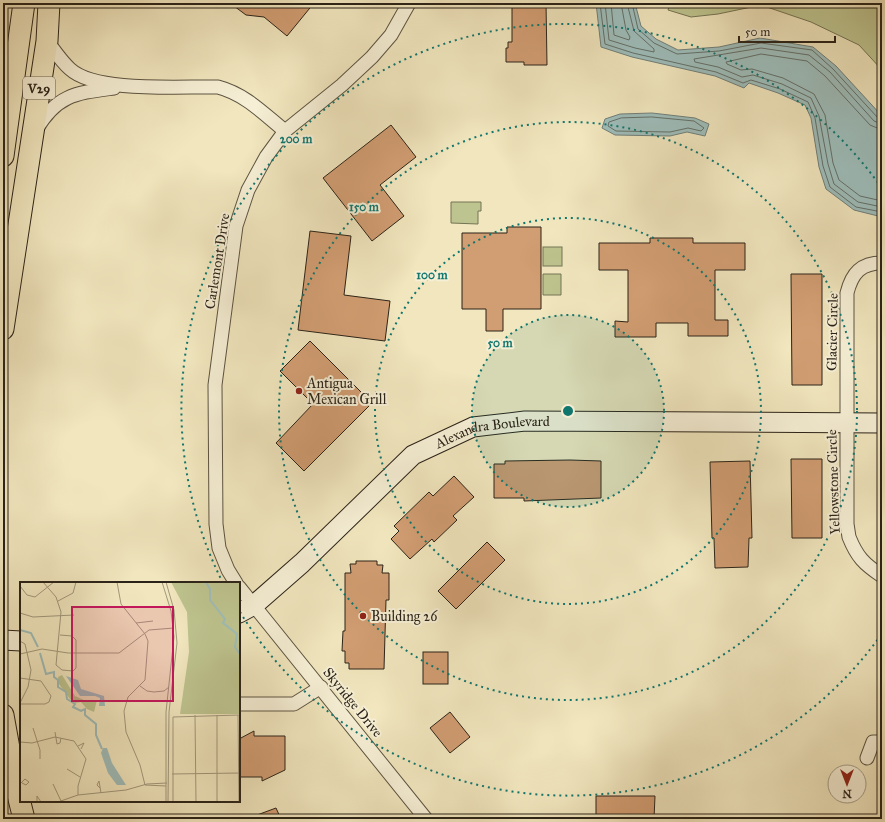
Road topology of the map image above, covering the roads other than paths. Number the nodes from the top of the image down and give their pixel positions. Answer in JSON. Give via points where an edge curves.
{"nodes":[{"id":1,"x":24,"y":3,"type":"edge"},
{"id":2,"x":50,"y":3,"type":"edge"},
{"id":3,"x":409,"y":3,"type":"edge"},
{"id":4,"x":47,"y":41,"type":"junction"},
{"id":5,"x":130,"y":86,"type":"junction"},
{"id":6,"x":285,"y":131,"type":"junction"},
{"id":7,"x":32,"y":136,"type":"junction"},
{"id":8,"x":3,"y":156,"type":"edge"},
{"id":9,"x":882,"y":263,"type":"edge"},
{"id":10,"x":3,"y":329,"type":"edge"},
{"id":11,"x":847,"y":422,"type":"junction"},
{"id":12,"x":882,"y":423,"type":"edge"},
{"id":13,"x":882,"y":576,"type":"edge"},
{"id":14,"x":235,"y":582,"type":"edge"},
{"id":15,"x":240,"y":590,"type":"edge"},
{"id":16,"x":247,"y":609,"type":"edge"},
{"id":17,"x":3,"y":640,"type":"edge"},
{"id":18,"x":20,"y":640,"type":"edge"},
{"id":19,"x":321,"y":687,"type":"junction"},
{"id":20,"x":240,"y":704,"type":"edge"},
{"id":21,"x":3,"y":715,"type":"edge"},
{"id":22,"x":882,"y":742,"type":"edge"},
{"id":23,"x":867,"y":758,"type":"dead end"},
{"id":24,"x":24,"y":819,"type":"edge"},
{"id":25,"x":426,"y":819,"type":"edge"}],
"edges":[{"from":1,"to":8,"type":"main road","number":"V29"},
{"from":2,"to":4,"type":"main road","number":"V29"},
{"from":3,"to":6,"type":"street","name":"Carlemont Drive","via":[[391,35],[372,57],[342,86]]},
{"from":4,"to":5,"type":"street","via":[[71,70],[92,81]]},
{"from":4,"to":7,"type":"main road","number":"V29"},
{"from":5,"to":6,"type":"street","via":[[218,87],[229,90],[253,103]]},
{"from":5,"to":7,"type":"street","via":[[77,93],[60,102],[40,123]]},
{"from":6,"to":14,"type":"street","name":"Carlemont Drive","via":[[266,157],[248,190],[236,226],[215,385],[216,524],[219,548]]},
{"from":7,"to":10,"type":"main road","number":"V29"},
{"from":9,"to":11,"type":"street","name":"Glacier Circle","via":[[872,263],[860,269],[850,279],[847,293]]},
{"from":11,"to":12,"type":"street","name":"Alexandra Boulevard"},
{"from":11,"to":13,"type":"street","name":"Yellowstone Circle","via":[[849,537],[855,553],[866,565]]},
{"from":11,"to":16,"type":"street","name":"Alexandra Boulevard","via":[[526,421],[473,426],[413,455],[302,563]]},
{"from":15,"to":16,"type":"street"},
{"from":16,"to":19,"type":"street","name":"Skyridge Drive"},
{"from":17,"to":18,"type":"street"},
{"from":19,"to":20,"type":"street","via":[[294,704]]},
{"from":19,"to":25,"type":"street","name":"Skyridge Drive"},
{"from":21,"to":24,"type":"main road"},
{"from":22,"to":23,"type":"street","via":[[873,742]]}]}
